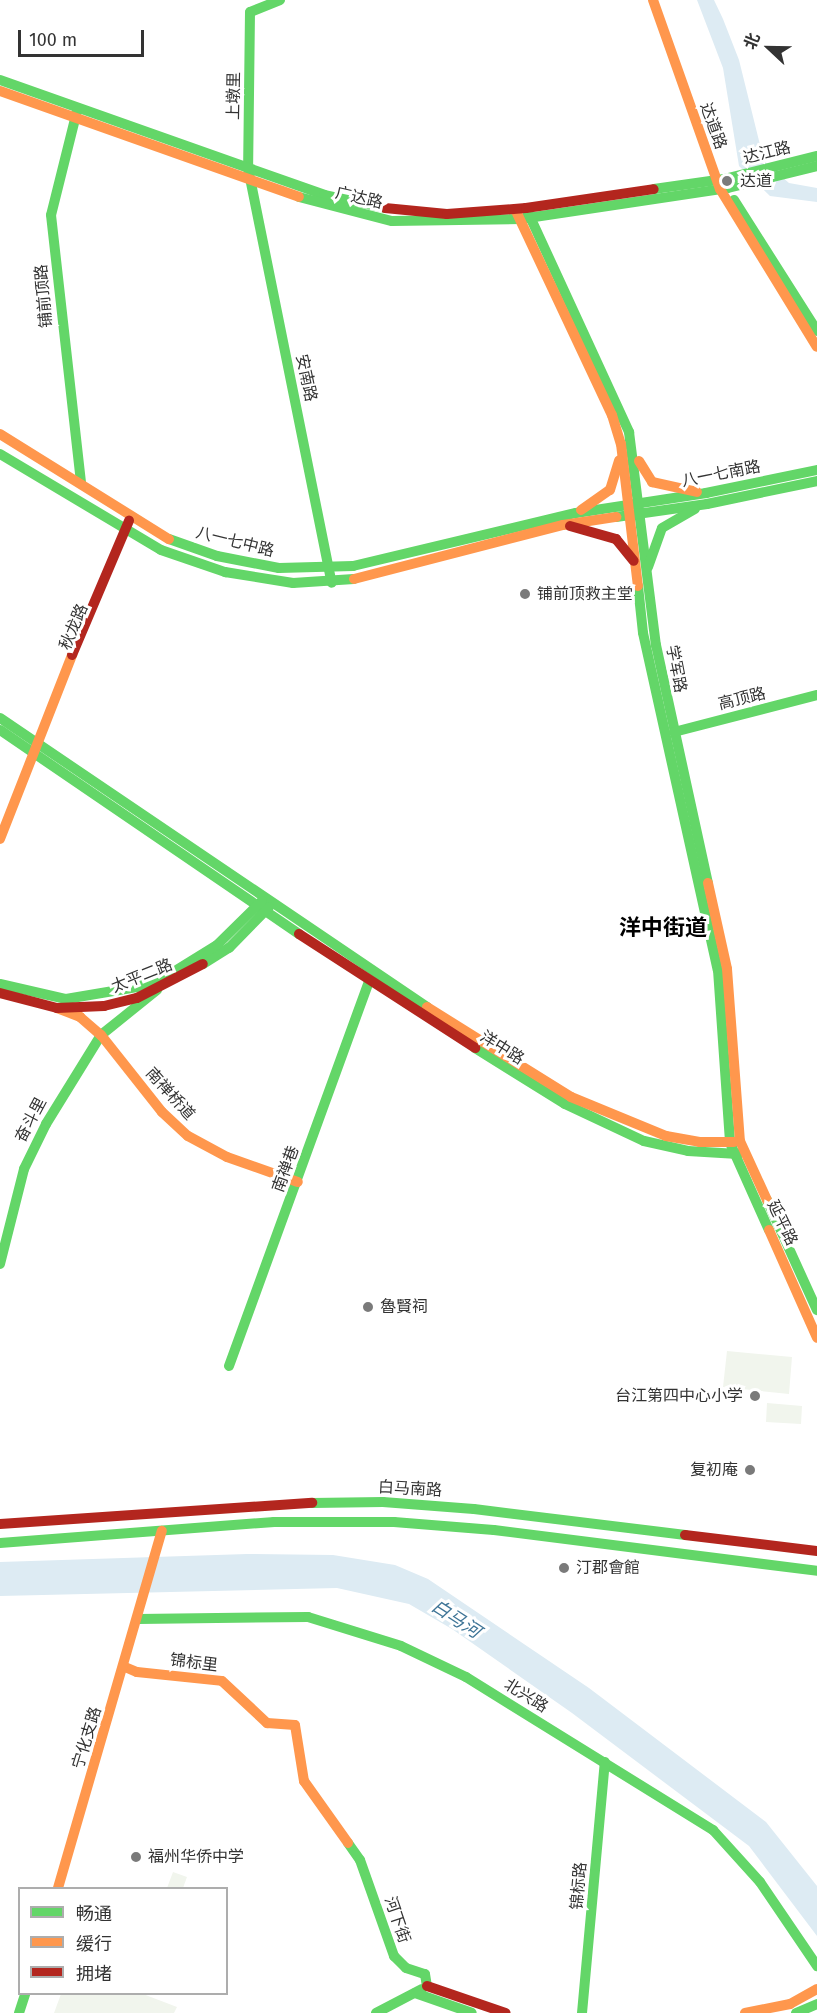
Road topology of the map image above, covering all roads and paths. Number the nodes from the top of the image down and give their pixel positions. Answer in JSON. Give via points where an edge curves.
{"nodes":[{"id":1,"x":280,"y":0,"type":"edge"},
{"id":2,"x":653,"y":0,"type":"edge"},
{"id":3,"x":659,"y":0,"type":"edge"},
{"id":4,"x":0,"y":80,"type":"edge"},
{"id":5,"x":0,"y":91,"type":"edge"},
{"id":6,"x":77,"y":112,"type":"junction"},
{"id":7,"x":817,"y":156,"type":"edge"},
{"id":8,"x":817,"y":166,"type":"edge"},
{"id":9,"x":248,"y":168,"type":"junction"},
{"id":10,"x":250,"y":180,"type":"junction"},
{"id":11,"x":722,"y":184,"type":"junction"},
{"id":12,"x":523,"y":213,"type":"junction"},
{"id":13,"x":817,"y":331,"type":"edge"},
{"id":14,"x":817,"y":346,"type":"edge"},
{"id":15,"x":0,"y":434,"type":"edge"},
{"id":16,"x":626,"y":443,"type":"junction"},
{"id":17,"x":0,"y":454,"type":"edge"},
{"id":18,"x":817,"y":470,"type":"edge"},
{"id":19,"x":817,"y":481,"type":"edge"},
{"id":20,"x":81,"y":483,"type":"junction"},
{"id":21,"x":707,"y":499,"type":"junction"},
{"id":22,"x":636,"y":508,"type":"junction"},
{"id":23,"x":576,"y":513,"type":"junction"},
{"id":24,"x":133,"y":520,"type":"junction"},
{"id":25,"x":563,"y":525,"type":"junction"},
{"id":26,"x":127,"y":532,"type":"junction"},
{"id":27,"x":635,"y":564,"type":"junction"},
{"id":28,"x":330,"y":569,"type":"junction"},
{"id":29,"x":645,"y":579,"type":"junction"},
{"id":30,"x":332,"y":583,"type":"junction"},
{"id":31,"x":817,"y":695,"type":"edge"},
{"id":32,"x":0,"y":718,"type":"edge"},
{"id":33,"x":0,"y":730,"type":"edge"},
{"id":34,"x":674,"y":732,"type":"junction"},
{"id":35,"x":36,"y":746,"type":"junction"},
{"id":36,"x":0,"y":839,"type":"edge"},
{"id":37,"x":265,"y":905,"type":"junction"},
{"id":38,"x":369,"y":981,"type":"junction"},
{"id":39,"x":0,"y":984,"type":"edge"},
{"id":40,"x":157,"y":990,"type":"junction"},
{"id":41,"x":0,"y":993,"type":"edge"},
{"id":42,"x":57,"y":1008,"type":"junction"},
{"id":43,"x":101,"y":1035,"type":"junction"},
{"id":44,"x":735,"y":1142,"type":"junction"},
{"id":45,"x":744,"y":1154,"type":"junction"},
{"id":46,"x":733,"y":1155,"type":"junction"},
{"id":47,"x":298,"y":1182,"type":"junction"},
{"id":48,"x":0,"y":1264,"type":"edge"},
{"id":49,"x":817,"y":1310,"type":"edge"},
{"id":50,"x":817,"y":1338,"type":"edge"},
{"id":51,"x":229,"y":1366,"type":"dead end"},
{"id":52,"x":0,"y":1524,"type":"edge"},
{"id":53,"x":162,"y":1531,"type":"junction"},
{"id":54,"x":0,"y":1542,"type":"edge"},
{"id":55,"x":817,"y":1551,"type":"edge"},
{"id":56,"x":817,"y":1571,"type":"edge"},
{"id":57,"x":138,"y":1619,"type":"junction"},
{"id":58,"x":125,"y":1667,"type":"junction"},
{"id":59,"x":605,"y":1762,"type":"junction"},
{"id":60,"x":304,"y":1782,"type":"joint"},
{"id":61,"x":58,"y":1887,"type":"edge"},
{"id":62,"x":817,"y":1966,"type":"edge"},
{"id":63,"x":427,"y":1986,"type":"junction"},
{"id":64,"x":415,"y":1993,"type":"junction"},
{"id":65,"x":25,"y":1995,"type":"edge"},
{"id":66,"x":816,"y":1999,"type":"edge"},
{"id":67,"x":19,"y":2013,"type":"edge"},
{"id":68,"x":376,"y":2013,"type":"edge"},
{"id":69,"x":472,"y":2013,"type":"edge"},
{"id":70,"x":506,"y":2013,"type":"edge"},
{"id":71,"x":582,"y":2013,"type":"edge"},
{"id":72,"x":745,"y":2013,"type":"edge"},
{"id":73,"x":796,"y":2013,"type":"edge"}],
"edges":[{"from":1,"to":9,"type":"main road","name":"上墩里","via":[[250,12]]},
{"from":2,"to":11,"type":"main road","name":"达道路"},
{"from":3,"to":11,"type":"main road","name":"达道路"},
{"from":4,"to":6,"type":"main road","name":"广达路"},
{"from":5,"to":6,"type":"main road","name":"广达路"},
{"from":6,"to":9,"type":"main road","name":"广达路"},
{"from":6,"to":10,"type":"main road","name":"广达路","via":[[98,128]]},
{"from":6,"to":20,"type":"main road","name":"铺前顶路","via":[[51,215]]},
{"from":7,"to":11,"type":"main road","name":"达江路","via":[[747,173]]},
{"from":8,"to":11,"type":"main road","name":"达江路","via":[[756,182]]},
{"from":9,"to":10,"type":"main road","name":"上墩里"},
{"from":9,"to":12,"type":"main road","name":"广达路","via":[[324,195],[383,209],[447,214]]},
{"from":10,"to":12,"type":"main road","name":"广达路","via":[[367,217],[422,222]]},
{"from":10,"to":28,"type":"main road","name":"安南路"},
{"from":11,"to":12,"type":"main road","name":"广达路"},
{"from":11,"to":13,"type":"main road"},
{"from":11,"to":14,"type":"main road","name":"达道路"},
{"from":12,"to":16,"type":"main road","name":"学军路"},
{"from":15,"to":20,"type":"main road","name":"八一七中路"},
{"from":16,"to":21,"type":"main road","via":[[652,482]]},
{"from":16,"to":22,"type":"main road","name":"学军路"},
{"from":16,"to":23,"type":"main road","via":[[610,490]]},
{"from":17,"to":26,"type":"main road","name":"八一七中路"},
{"from":18,"to":21,"type":"main road","name":"八一七南路"},
{"from":19,"to":21,"type":"main road","name":"八一七南路"},
{"from":20,"to":24,"type":"main road","name":"八一七中路"},
{"from":21,"to":22,"type":"main road","name":"八一七南路"},
{"from":21,"to":29,"type":"main road","via":[[662,528]]},
{"from":22,"to":23,"type":"main road","name":"八一七中路"},
{"from":22,"to":25,"type":"main road","name":"八一七中路"},
{"from":22,"to":27,"type":"main road","name":"学军路"},
{"from":22,"to":29,"type":"main road","name":"学军路"},
{"from":23,"to":28,"type":"main road","name":"八一七中路"},
{"from":24,"to":26,"type":"main road","name":"秋龙路"},
{"from":24,"to":28,"type":"main road","name":"八一七中路","via":[[187,546],[235,561],[279,568]]},
{"from":25,"to":27,"type":"main road","via":[[595,530],[616,539]]},
{"from":25,"to":30,"type":"main road","name":"八一七中路"},
{"from":26,"to":30,"type":"main road","name":"八一七中路","via":[[178,557],[225,572],[275,581]]},
{"from":26,"to":35,"type":"main road","name":"秋龙路"},
{"from":27,"to":44,"type":"main road","name":"学军路","via":[[643,633],[718,970]]},
{"from":28,"to":30,"type":"main road","name":"安南路"},
{"from":29,"to":34,"type":"main road","name":"学军路"},
{"from":31,"to":34,"type":"main road","name":"高顶路"},
{"from":32,"to":35,"type":"main road"},
{"from":33,"to":35,"type":"main road"},
{"from":34,"to":44,"type":"main road","name":"学军路","via":[[727,969]]},
{"from":35,"to":36,"type":"main road","name":"秋龙路"},
{"from":35,"to":37,"type":"main road"},
{"from":37,"to":38,"type":"main road","name":"洋中路"},
{"from":37,"to":39,"type":"main road","name":"太平二路","via":[[217,945],[175,971],[129,989],[66,999]]},
{"from":37,"to":40,"type":"main road","name":"太平二路","via":[[229,948]]},
{"from":37,"to":44,"type":"main road","name":"洋中路","via":[[584,1104],[666,1136]]},
{"from":38,"to":46,"type":"main road","name":"洋中路","via":[[591,1119],[658,1144]]},
{"from":38,"to":47,"type":"main road","name":"南禅巷"},
{"from":40,"to":42,"type":"main road","name":"太平二路","via":[[104,1006]]},
{"from":40,"to":43,"type":"main road"},
{"from":41,"to":42,"type":"main road","name":"太平二路"},
{"from":42,"to":43,"type":"main road","name":"南禅桥道","via":[[75,1014]]},
{"from":43,"to":47,"type":"main road","name":"南禅桥道","via":[[162,1112],[188,1136],[227,1157]]},
{"from":43,"to":48,"type":"main road","name":"奋斗里","via":[[32,1149]]},
{"from":44,"to":45,"type":"main road","name":"学军路"},
{"from":44,"to":46,"type":"main road","name":"学军路"},
{"from":45,"to":46,"type":"main road","name":"洋中路"},
{"from":45,"to":49,"type":"main road","name":"延平路"},
{"from":46,"to":50,"type":"main road","name":"延平路"},
{"from":47,"to":51,"type":"main road","name":"南禅巷"},
{"from":52,"to":55,"type":"main road","name":"白马南路","via":[[288,1504],[383,1502],[474,1509]]},
{"from":53,"to":54,"type":"main road"},
{"from":53,"to":56,"type":"main road","via":[[313,1521],[427,1523]]},
{"from":53,"to":57,"type":"main road","name":"宁化支路"},
{"from":57,"to":58,"type":"main road","name":"宁化支路"},
{"from":57,"to":59,"type":"main road","name":"北兴路","via":[[283,1615],[347,1628],[401,1646],[466,1677]]},
{"from":58,"to":60,"type":"main road","name":"锦标里","via":[[137,1672],[222,1681],[263,1720],[295,1725]]},
{"from":58,"to":61,"type":"main road","name":"宁化支路"},
{"from":59,"to":62,"type":"main road","name":"北兴路","via":[[721,1836],[760,1882]]},
{"from":59,"to":71,"type":"main road","name":"锦标路"},
{"from":60,"to":63,"type":"main road","name":"河下街","via":[[360,1860],[394,1956],[406,1968],[425,1974]]},
{"from":63,"to":64,"type":"main road"},
{"from":63,"to":70,"type":"main road","name":"河下街"},
{"from":64,"to":68,"type":"main road"},
{"from":64,"to":69,"type":"main road"},
{"from":65,"to":67,"type":"main road"},
{"from":66,"to":72,"type":"main road"},
{"from":66,"to":73,"type":"main road"}]}
